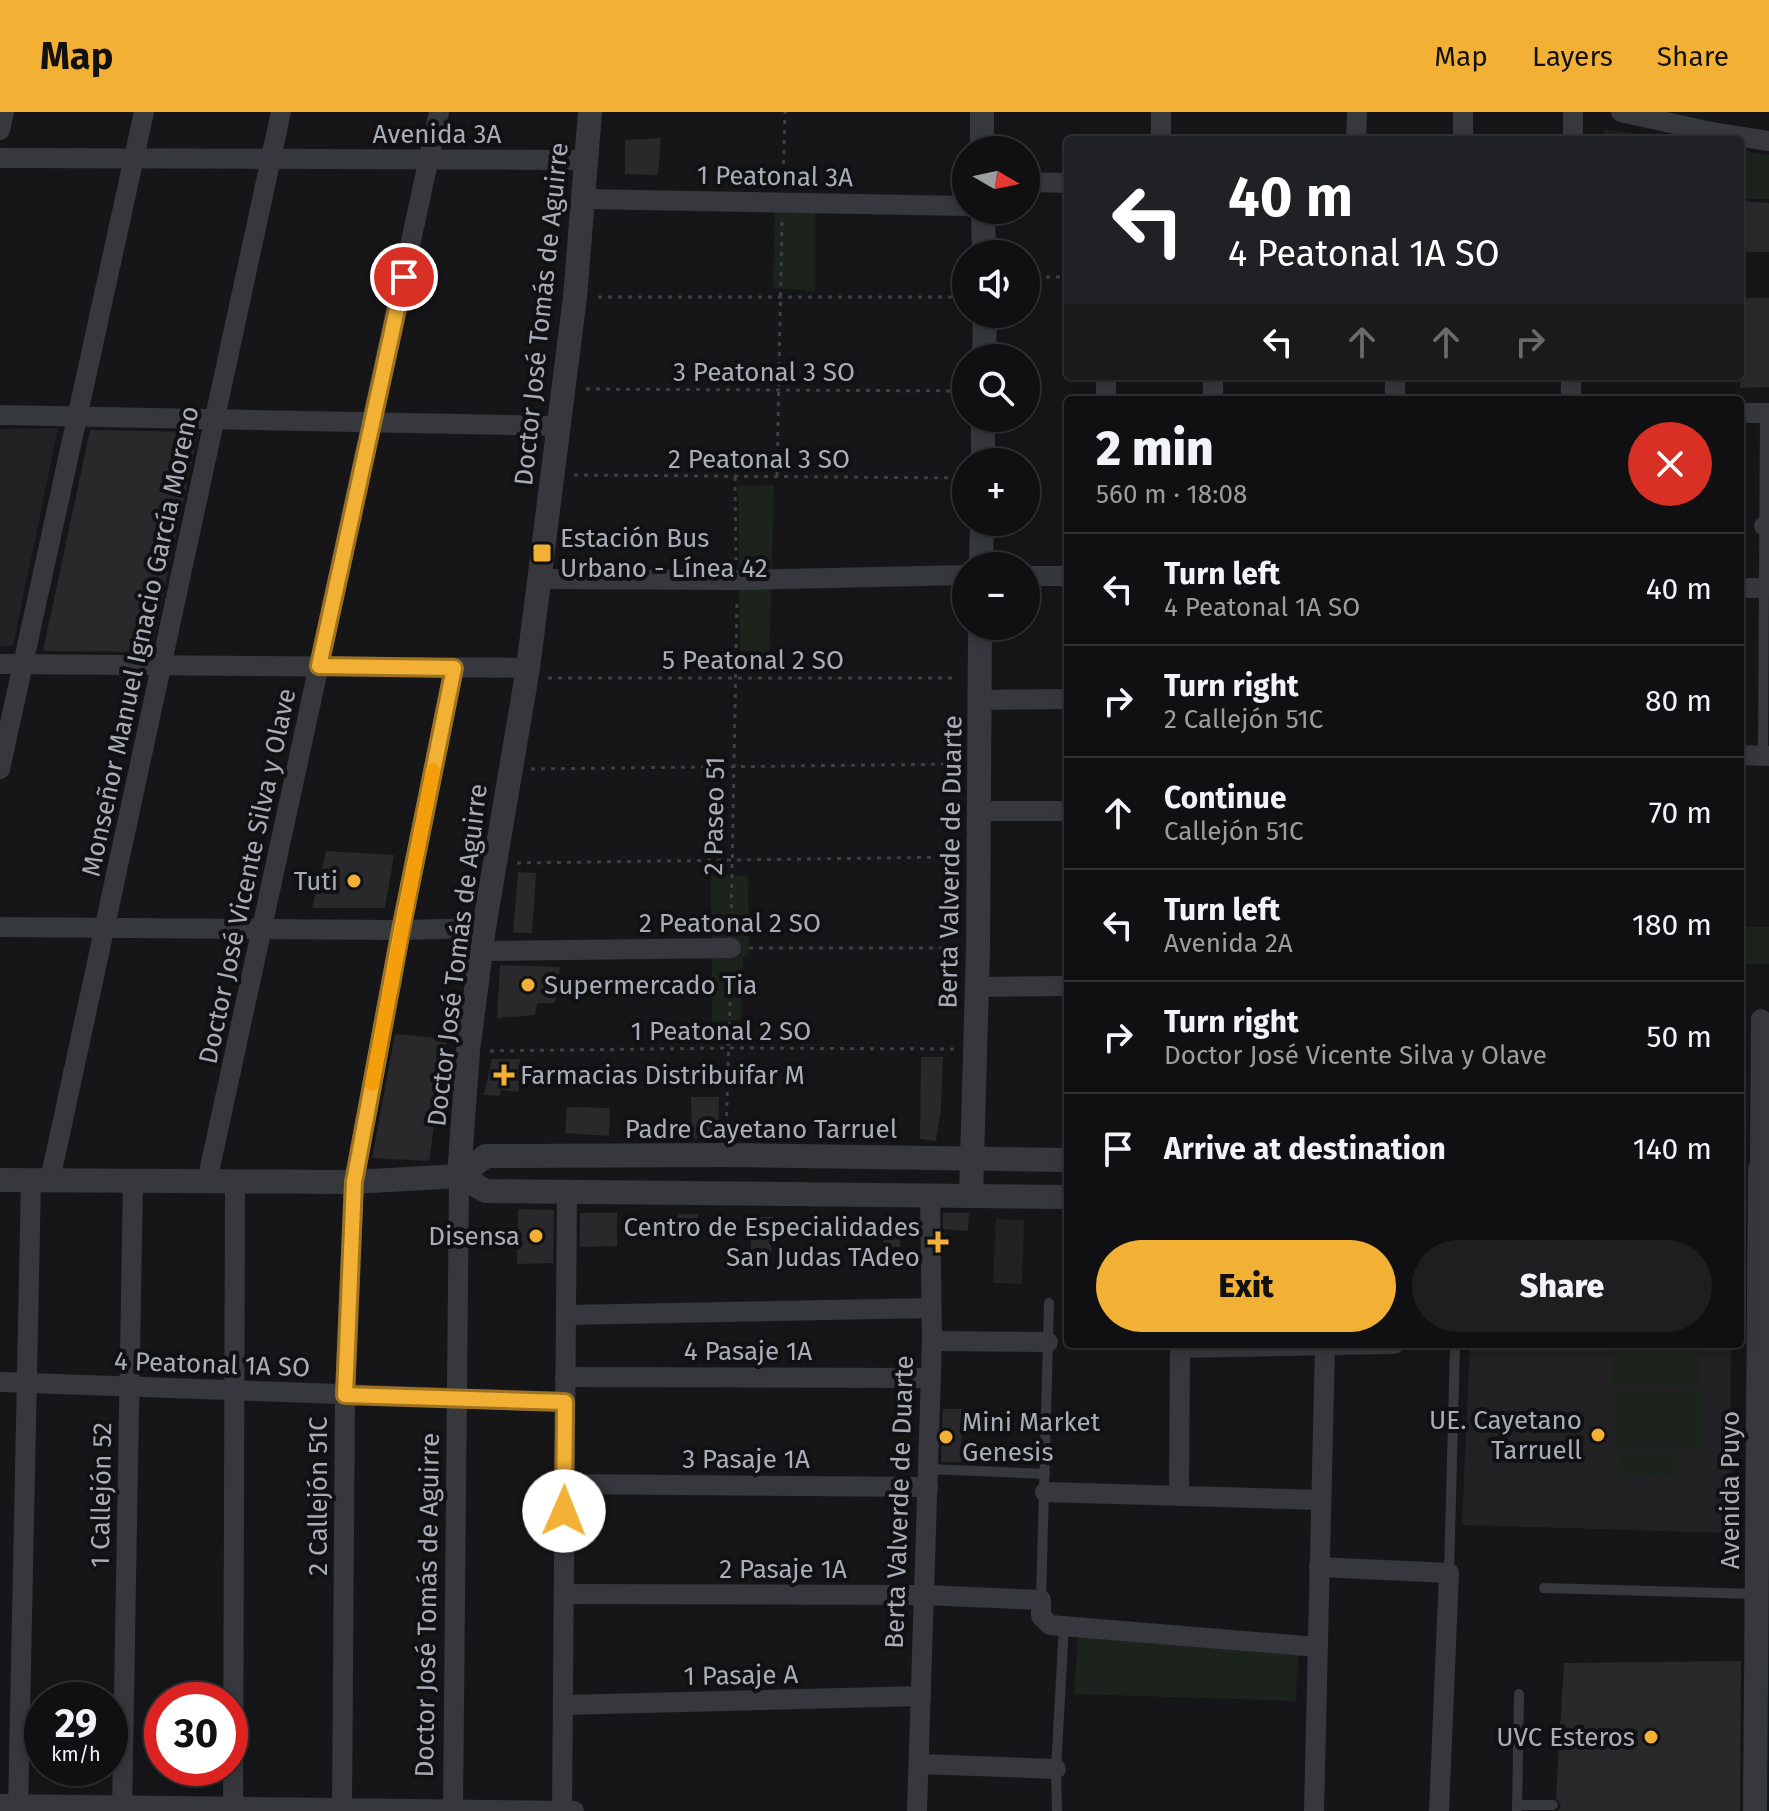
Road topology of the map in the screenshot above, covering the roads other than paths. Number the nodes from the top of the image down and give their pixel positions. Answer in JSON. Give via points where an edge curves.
{"nodes":[{"id":1,"x":4,"y":112,"type":"edge"},
{"id":2,"x":144,"y":112,"type":"edge"},
{"id":3,"x":281,"y":112,"type":"edge"},
{"id":4,"x":439,"y":112,"type":"edge"},
{"id":5,"x":590,"y":112,"type":"edge"},
{"id":6,"x":982,"y":112,"type":"edge"},
{"id":7,"x":1161,"y":112,"type":"edge"},
{"id":8,"x":1357,"y":112,"type":"edge"},
{"id":9,"x":1463,"y":112,"type":"edge"},
{"id":10,"x":1573,"y":112,"type":"edge"},
{"id":11,"x":1621,"y":112,"type":"edge"},
{"id":12,"x":0,"y":130,"type":"edge"},
{"id":13,"x":982,"y":136,"type":"edge"},
{"id":14,"x":1161,"y":136,"type":"edge"},
{"id":15,"x":1356,"y":136,"type":"edge"},
{"id":16,"x":1463,"y":136,"type":"edge"},
{"id":17,"x":1573,"y":136,"type":"edge"},
{"id":18,"x":1737,"y":136,"type":"edge"},
{"id":19,"x":1744,"y":137,"type":"edge"},
{"id":20,"x":1769,"y":141,"type":"edge"},
{"id":21,"x":0,"y":158,"type":"edge"},
{"id":22,"x":134,"y":159,"type":"junction"},
{"id":23,"x":271,"y":160,"type":"junction"},
{"id":24,"x":587,"y":160,"type":"junction"},
{"id":25,"x":428,"y":161,"type":"junction"},
{"id":26,"x":1040,"y":182,"type":"edge"},
{"id":27,"x":1064,"y":183,"type":"edge"},
{"id":28,"x":584,"y":199,"type":"junction"},
{"id":29,"x":952,"y":206,"type":"edge"},
{"id":30,"x":1744,"y":413,"type":"edge"},
{"id":31,"x":1767,"y":413,"type":"edge"},
{"id":32,"x":0,"y":415,"type":"edge"},
{"id":33,"x":77,"y":415,"type":"junction"},
{"id":34,"x":213,"y":418,"type":"junction"},
{"id":35,"x":373,"y":422,"type":"junction"},
{"id":36,"x":557,"y":426,"type":"junction"},
{"id":37,"x":1766,"y":526,"type":"edge"},
{"id":38,"x":952,"y":575,"type":"edge"},
{"id":39,"x":1040,"y":576,"type":"edge"},
{"id":40,"x":1064,"y":576,"type":"edge"},
{"id":41,"x":539,"y":579,"type":"junction"},
{"id":42,"x":1744,"y":588,"type":"edge"},
{"id":43,"x":1764,"y":588,"type":"junction"},
{"id":44,"x":980,"y":640,"type":"edge"},
{"id":45,"x":0,"y":664,"type":"edge"},
{"id":46,"x":24,"y":664,"type":"junction"},
{"id":47,"x":161,"y":665,"type":"junction"},
{"id":48,"x":319,"y":666,"type":"junction"},
{"id":49,"x":454,"y":668,"type":"junction"},
{"id":50,"x":527,"y":673,"type":"junction"},
{"id":51,"x":980,"y":689,"type":"junction"},
{"id":52,"x":1064,"y":699,"type":"edge"},
{"id":53,"x":1744,"y":755,"type":"edge"},
{"id":54,"x":1766,"y":756,"type":"edge"},
{"id":55,"x":0,"y":769,"type":"edge"},
{"id":56,"x":977,"y":811,"type":"junction"},
{"id":57,"x":1064,"y":811,"type":"edge"},
{"id":58,"x":0,"y":927,"type":"edge"},
{"id":59,"x":107,"y":928,"type":"junction"},
{"id":60,"x":261,"y":929,"type":"junction"},
{"id":61,"x":401,"y":930,"type":"junction"},
{"id":62,"x":484,"y":940,"type":"junction"},
{"id":63,"x":731,"y":948,"type":"road end"},
{"id":64,"x":1064,"y":986,"type":"edge"},
{"id":65,"x":977,"y":987,"type":"junction"},
{"id":66,"x":1761,"y":1019,"type":"dead end"},
{"id":67,"x":973,"y":1159,"type":"junction"},
{"id":68,"x":1064,"y":1160,"type":"edge"},
{"id":69,"x":1756,"y":1169,"type":"edge"},
{"id":70,"x":459,"y":1176,"type":"junction"},
{"id":71,"x":0,"y":1180,"type":"edge"},
{"id":72,"x":41,"y":1180,"type":"junction"},
{"id":73,"x":133,"y":1181,"type":"junction"},
{"id":74,"x":207,"y":1181,"type":"junction"},
{"id":75,"x":235,"y":1181,"type":"junction"},
{"id":76,"x":354,"y":1182,"type":"junction"},
{"id":77,"x":567,"y":1190,"type":"junction"},
{"id":78,"x":930,"y":1195,"type":"junction"},
{"id":79,"x":971,"y":1196,"type":"junction"},
{"id":80,"x":1064,"y":1197,"type":"edge"},
{"id":81,"x":1756,"y":1207,"type":"edge"},
{"id":82,"x":1049,"y":1303,"type":"dead end"},
{"id":83,"x":931,"y":1308,"type":"junction"},
{"id":84,"x":566,"y":1315,"type":"junction"},
{"id":85,"x":932,"y":1341,"type":"junction"},
{"id":86,"x":1048,"y":1342,"type":"junction"},
{"id":87,"x":1180,"y":1348,"type":"edge"},
{"id":88,"x":1325,"y":1348,"type":"edge"},
{"id":89,"x":1455,"y":1348,"type":"edge"},
{"id":90,"x":565,"y":1377,"type":"junction"},
{"id":91,"x":931,"y":1378,"type":"junction"},
{"id":92,"x":0,"y":1382,"type":"edge"},
{"id":93,"x":27,"y":1383,"type":"junction"},
{"id":94,"x":129,"y":1387,"type":"junction"},
{"id":95,"x":234,"y":1391,"type":"junction"},
{"id":96,"x":345,"y":1395,"type":"junction"},
{"id":97,"x":458,"y":1398,"type":"junction"},
{"id":98,"x":565,"y":1402,"type":"junction"},
{"id":99,"x":928,"y":1478,"type":"junction"},
{"id":100,"x":1045,"y":1483,"type":"junction"},
{"id":101,"x":565,"y":1484,"type":"junction"},
{"id":102,"x":1179,"y":1496,"type":"junction"},
{"id":103,"x":1321,"y":1500,"type":"junction"},
{"id":104,"x":1319,"y":1567,"type":"junction"},
{"id":105,"x":1449,"y":1573,"type":"junction"},
{"id":106,"x":1544,"y":1588,"type":"dead end"},
{"id":107,"x":564,"y":1594,"type":"junction"},
{"id":108,"x":1757,"y":1594,"type":"junction"},
{"id":109,"x":923,"y":1595,"type":"junction"},
{"id":110,"x":1041,"y":1600,"type":"junction"},
{"id":111,"x":1064,"y":1626,"type":"junction"},
{"id":112,"x":1318,"y":1647,"type":"junction"},
{"id":113,"x":1519,"y":1694,"type":"dead end"},
{"id":114,"x":921,"y":1696,"type":"junction"},
{"id":115,"x":563,"y":1705,"type":"junction"},
{"id":116,"x":919,"y":1764,"type":"junction"},
{"id":117,"x":1056,"y":1769,"type":"junction"},
{"id":118,"x":1553,"y":1805,"type":"dead end"},
{"id":119,"x":12,"y":1806,"type":"edge"},
{"id":120,"x":122,"y":1808,"type":"edge"},
{"id":121,"x":1517,"y":1808,"type":"edge"},
{"id":122,"x":233,"y":1809,"type":"edge"},
{"id":123,"x":342,"y":1810,"type":"edge"},
{"id":124,"x":453,"y":1810,"type":"edge"},
{"id":125,"x":562,"y":1811,"type":"edge"},
{"id":126,"x":574,"y":1811,"type":"edge"},
{"id":127,"x":917,"y":1811,"type":"edge"},
{"id":128,"x":1057,"y":1811,"type":"edge"},
{"id":129,"x":1314,"y":1811,"type":"edge"},
{"id":130,"x":1439,"y":1811,"type":"edge"},
{"id":131,"x":1755,"y":1811,"type":"edge"}],
"edges":[{"from":1,"to":12,"type":"street"},
{"from":2,"to":22,"type":"street"},
{"from":3,"to":23,"type":"street","name":"Monseñor Manuel Ignacio García Moreno"},
{"from":4,"to":25,"type":"street","name":"Doctor José Vicente Silva y Olave"},
{"from":5,"to":24,"type":"street","name":"Doctor José Tomás de Aguirre"},
{"from":6,"to":13,"type":"street"},
{"from":7,"to":14,"type":"street"},
{"from":8,"to":15,"type":"street"},
{"from":9,"to":16,"type":"street"},
{"from":10,"to":17,"type":"street"},
{"from":11,"to":18,"type":"street"},
{"from":19,"to":20,"type":"street"},
{"from":21,"to":22,"type":"street","name":"Avenida 3A"},
{"from":22,"to":23,"type":"street","name":"Avenida 3A"},
{"from":22,"to":33,"type":"street"},
{"from":23,"to":25,"type":"street","name":"Avenida 3A"},
{"from":23,"to":34,"type":"street","name":"Monseñor Manuel Ignacio García Moreno"},
{"from":24,"to":25,"type":"street","name":"Avenida 3A"},
{"from":24,"to":28,"type":"street","name":"Doctor José Tomás de Aguirre"},
{"from":25,"to":35,"type":"street","name":"Doctor José Vicente Silva y Olave"},
{"from":26,"to":27,"type":"street"},
{"from":28,"to":29,"type":"street","name":"1 Peatonal 3A"},
{"from":28,"to":36,"type":"street","name":"Doctor José Tomás de Aguirre"},
{"from":30,"to":31,"type":"street"},
{"from":31,"to":37,"type":"lane"},
{"from":32,"to":33,"type":"street"},
{"from":33,"to":34,"type":"street"},
{"from":33,"to":46,"type":"street"},
{"from":34,"to":35,"type":"street"},
{"from":34,"to":47,"type":"street","name":"Monseñor Manuel Ignacio García Moreno"},
{"from":35,"to":36,"type":"street"},
{"from":35,"to":48,"type":"street","name":"Doctor José Vicente Silva y Olave"},
{"from":36,"to":41,"type":"street","name":"Doctor José Tomás de Aguirre"},
{"from":37,"to":43,"type":"lane"},
{"from":38,"to":41,"type":"street"},
{"from":39,"to":40,"type":"street"},
{"from":41,"to":50,"type":"street","name":"Doctor José Tomás de Aguirre"},
{"from":42,"to":43,"type":"street"},
{"from":43,"to":54,"type":"lane"},
{"from":44,"to":51,"type":"street","name":"Berta Valverde de Duarte"},
{"from":45,"to":46,"type":"street"},
{"from":46,"to":47,"type":"street"},
{"from":46,"to":55,"type":"street"},
{"from":47,"to":48,"type":"street"},
{"from":47,"to":59,"type":"street","name":"Monseñor Manuel Ignacio García Moreno"},
{"from":48,"to":49,"type":"street"},
{"from":48,"to":60,"type":"street","name":"Doctor José Vicente Silva y Olave"},
{"from":49,"to":50,"type":"street"},
{"from":49,"to":61,"type":"street","name":"2 Callejón 51C"},
{"from":50,"to":62,"type":"street","name":"Doctor José Tomás de Aguirre"},
{"from":51,"to":52,"type":"street"},
{"from":51,"to":56,"type":"street","name":"Berta Valverde de Duarte"},
{"from":53,"to":54,"type":"street"},
{"from":56,"to":57,"type":"street"},
{"from":56,"to":65,"type":"street","name":"Berta Valverde de Duarte"},
{"from":58,"to":59,"type":"street","name":"2 Peatonal 2 SO"},
{"from":59,"to":60,"type":"street","name":"2 Peatonal 2 SO"},
{"from":59,"to":72,"type":"street","name":"Monseñor Manuel Ignacio García Moreno"},
{"from":60,"to":61,"type":"street","name":"2 Peatonal 2 SO"},
{"from":60,"to":74,"type":"street","name":"Doctor José Vicente Silva y Olave"},
{"from":61,"to":62,"type":"street","name":"2 Peatonal 2 SO"},
{"from":61,"to":76,"type":"street","name":"2 Callejón 51C"},
{"from":62,"to":63,"type":"street","name":"2 Peatonal 2 SO"},
{"from":62,"to":70,"type":"street","name":"Doctor José Tomás de Aguirre","via":[[468,1051]]},
{"from":64,"to":65,"type":"street"},
{"from":65,"to":67,"type":"street","name":"Berta Valverde de Duarte"},
{"from":66,"to":69,"type":"street"},
{"from":67,"to":68,"type":"street","name":"Padre Cayetano Tarruel"},
{"from":67,"to":70,"type":"street","name":"Padre Cayetano Tarruel","via":[[486,1156]]},
{"from":67,"to":79,"type":"street","name":"Berta Valverde de Duarte"},
{"from":69,"to":81,"type":"street","name":"Avenida Puyo"},
{"from":70,"to":76,"type":"street","name":"Padre Cayetano Tarruel"},
{"from":70,"to":77,"type":"street","name":"Padre Cayetano Tarruel","via":[[486,1191]]},
{"from":70,"to":97,"type":"street","name":"Doctor José Tomás de Aguirre"},
{"from":71,"to":72,"type":"street","name":"Padre Cayetano Tarruel"},
{"from":72,"to":73,"type":"street","name":"Padre Cayetano Tarruel"},
{"from":72,"to":93,"type":"street","name":"Monseñor Manuel Ignacio García Moreno"},
{"from":73,"to":74,"type":"street","name":"Padre Cayetano Tarruel"},
{"from":73,"to":94,"type":"street","name":"1 Callejón 52"},
{"from":74,"to":75,"type":"street","name":"Padre Cayetano Tarruel"},
{"from":75,"to":76,"type":"street","name":"Padre Cayetano Tarruel"},
{"from":75,"to":95,"type":"street"},
{"from":76,"to":96,"type":"street","name":"2 Callejón 51C"},
{"from":77,"to":78,"type":"street","name":"Padre Cayetano Tarruel"},
{"from":77,"to":84,"type":"street"},
{"from":78,"to":79,"type":"street","name":"Padre Cayetano Tarruel"},
{"from":78,"to":83,"type":"street","name":"Berta Valverde de Duarte"},
{"from":79,"to":80,"type":"street","name":"Padre Cayetano Tarruel"},
{"from":81,"to":108,"type":"street","name":"Avenida Puyo"},
{"from":82,"to":86,"type":"lane"},
{"from":83,"to":84,"type":"street"},
{"from":83,"to":85,"type":"street","name":"Berta Valverde de Duarte"},
{"from":84,"to":90,"type":"street"},
{"from":85,"to":86,"type":"street"},
{"from":85,"to":91,"type":"street","name":"Berta Valverde de Duarte"},
{"from":86,"to":100,"type":"lane"},
{"from":87,"to":102,"type":"street"},
{"from":88,"to":103,"type":"street"},
{"from":89,"to":105,"type":"lane"},
{"from":90,"to":91,"type":"street","name":"4 Pasaje 1A"},
{"from":90,"to":98,"type":"street"},
{"from":91,"to":99,"type":"street","name":"Berta Valverde de Duarte"},
{"from":92,"to":93,"type":"street","name":"4 Peatonal 1A SO"},
{"from":93,"to":94,"type":"street","name":"4 Peatonal 1A SO"},
{"from":93,"to":119,"type":"street","name":"Monseñor Manuel Ignacio García Moreno"},
{"from":94,"to":95,"type":"street","name":"4 Peatonal 1A SO"},
{"from":94,"to":120,"type":"street","name":"1 Callejón 52"},
{"from":95,"to":96,"type":"street","name":"4 Peatonal 1A SO"},
{"from":95,"to":122,"type":"street"},
{"from":96,"to":97,"type":"street","name":"4 Peatonal 1A SO"},
{"from":96,"to":123,"type":"street","name":"2 Callejón 51C"},
{"from":97,"to":98,"type":"street","name":"4 Peatonal 1A SO"},
{"from":97,"to":124,"type":"street","name":"Doctor José Tomás de Aguirre"},
{"from":98,"to":101,"type":"street"},
{"from":99,"to":100,"type":"lane"},
{"from":99,"to":101,"type":"street","name":"3 Pasaje 1A"},
{"from":99,"to":109,"type":"street","name":"Berta Valverde de Duarte"},
{"from":100,"to":102,"type":"street"},
{"from":100,"to":110,"type":"lane"},
{"from":101,"to":107,"type":"street"},
{"from":102,"to":103,"type":"street"},
{"from":103,"to":104,"type":"street"},
{"from":104,"to":105,"type":"street"},
{"from":104,"to":112,"type":"street"},
{"from":105,"to":130,"type":"street"},
{"from":106,"to":108,"type":"lane"},
{"from":107,"to":109,"type":"street","name":"2 Pasaje 1A"},
{"from":107,"to":115,"type":"street"},
{"from":108,"to":131,"type":"street","name":"Avenida Puyo"},
{"from":109,"to":110,"type":"street","name":"2 Pasaje 1A"},
{"from":109,"to":114,"type":"street","name":"Berta Valverde de Duarte"},
{"from":110,"to":111,"type":"street","via":[[1045,1622]]},
{"from":111,"to":112,"type":"street"},
{"from":111,"to":117,"type":"lane"},
{"from":112,"to":129,"type":"street"},
{"from":113,"to":121,"type":"lane"},
{"from":114,"to":115,"type":"street","name":"1 Pasaje A"},
{"from":114,"to":116,"type":"street","name":"Berta Valverde de Duarte"},
{"from":115,"to":125,"type":"street"},
{"from":116,"to":117,"type":"street"},
{"from":116,"to":127,"type":"street","name":"Berta Valverde de Duarte"},
{"from":117,"to":128,"type":"lane"},
{"from":118,"to":121,"type":"lane"},
{"from":119,"to":120,"type":"street"},
{"from":120,"to":122,"type":"street"},
{"from":122,"to":123,"type":"street"},
{"from":123,"to":124,"type":"street"},
{"from":124,"to":125,"type":"street"},
{"from":125,"to":126,"type":"street"}]}
